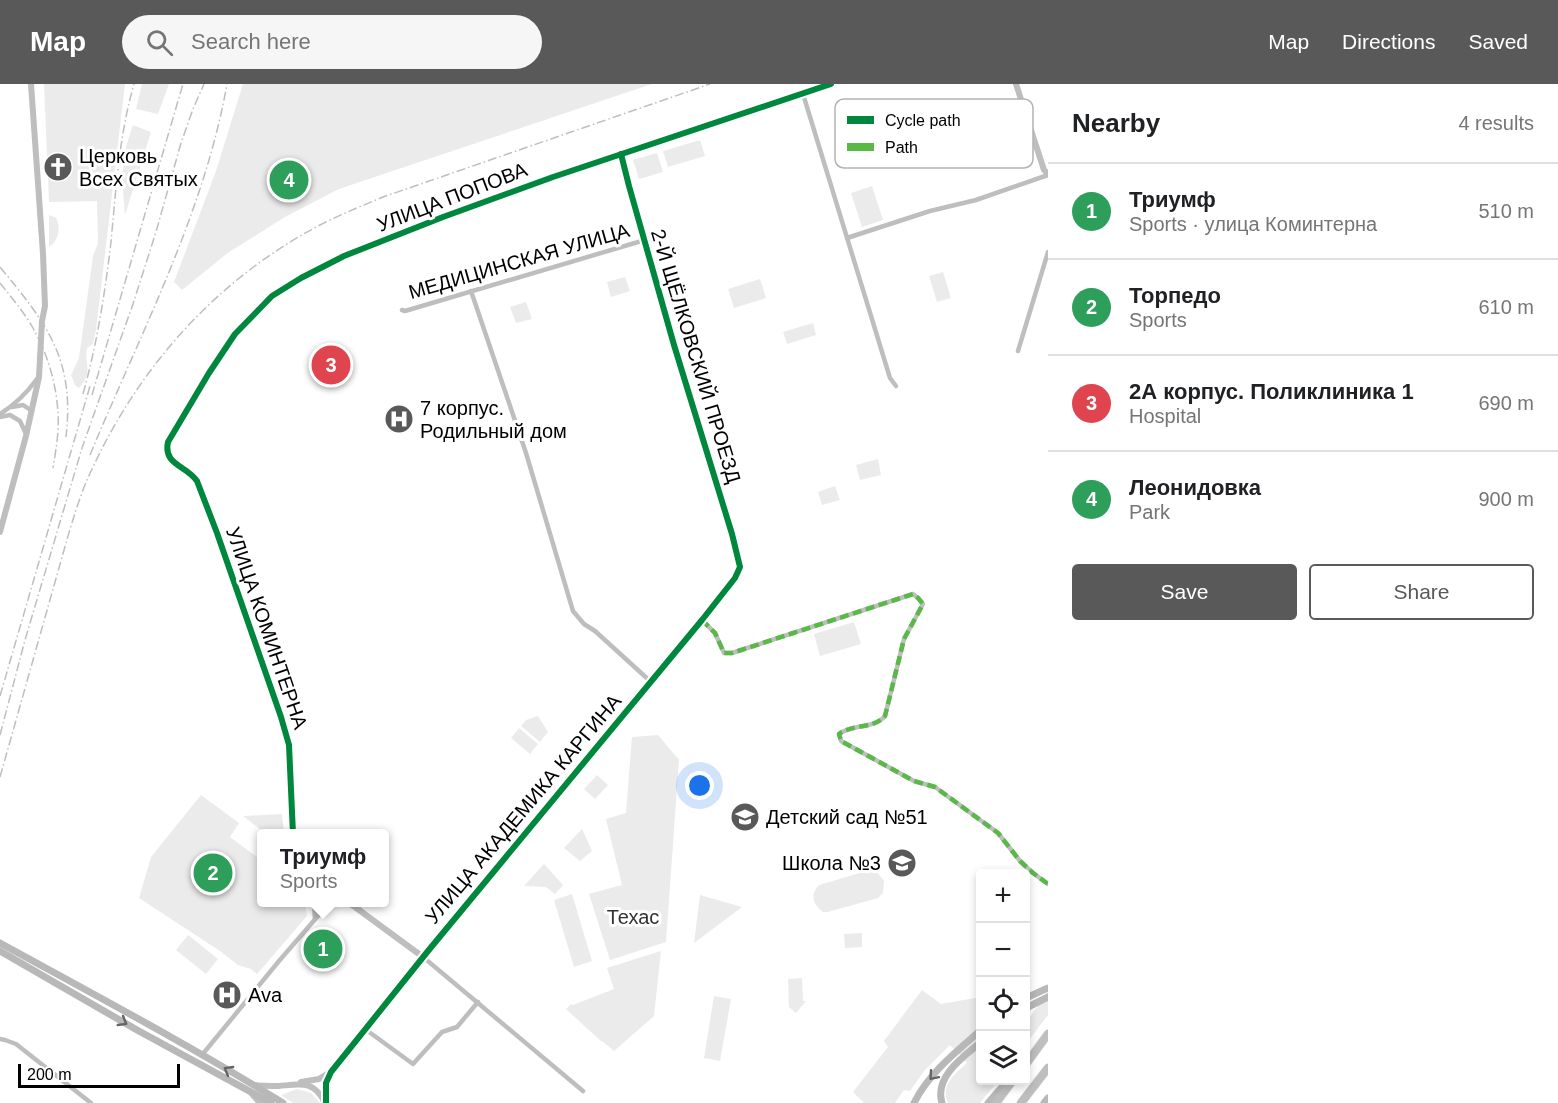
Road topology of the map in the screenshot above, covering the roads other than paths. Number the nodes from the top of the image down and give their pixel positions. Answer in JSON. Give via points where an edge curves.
{"nodes":[{"id":1,"x":31,"y":84,"type":"edge"},
{"id":2,"x":831,"y":84,"type":"edge"},
{"id":3,"x":1016,"y":84,"type":"edge"},
{"id":4,"x":803,"y":94,"type":"junction"},
{"id":5,"x":1021,"y":99,"type":"edge"},
{"id":6,"x":1033,"y":136,"type":"edge"},
{"id":7,"x":621,"y":154,"type":"junction"},
{"id":8,"x":1048,"y":175,"type":"edge"},
{"id":9,"x":847,"y":238,"type":"junction"},
{"id":10,"x":645,"y":240,"type":"junction"},
{"id":11,"x":1048,"y":252,"type":"edge"},
{"id":12,"x":471,"y":291,"type":"junction"},
{"id":13,"x":402,"y":310,"type":"dead end"},
{"id":14,"x":1018,"y":351,"type":"dead end"},
{"id":15,"x":39,"y":377,"type":"junction"},
{"id":16,"x":896,"y":386,"type":"dead end"},
{"id":17,"x":10,"y":407,"type":"junction"},
{"id":18,"x":32,"y":411,"type":"junction"},
{"id":19,"x":0,"y":415,"type":"edge"},
{"id":20,"x":26,"y":436,"type":"junction"},
{"id":21,"x":166,"y":451,"type":"joint"},
{"id":22,"x":0,"y":532,"type":"edge"},
{"id":23,"x":740,"y":567,"type":"joint"},
{"id":24,"x":702,"y":620,"type":"junction"},
{"id":25,"x":650,"y":681,"type":"junction"},
{"id":26,"x":293,"y":829,"type":"edge"},
{"id":27,"x":1048,"y":884,"type":"edge"},
{"id":28,"x":314,"y":907,"type":"edge"},
{"id":29,"x":326,"y":907,"type":"edge"},
{"id":30,"x":355,"y":907,"type":"edge"},
{"id":31,"x":315,"y":919,"type":"junction"},
{"id":32,"x":0,"y":943,"type":"edge"},
{"id":33,"x":0,"y":951,"type":"edge"},
{"id":34,"x":11,"y":953,"type":"junction"},
{"id":35,"x":423,"y":957,"type":"junction"},
{"id":36,"x":1048,"y":988,"type":"edge"},
{"id":37,"x":1030,"y":996,"type":"edge"},
{"id":38,"x":1048,"y":998,"type":"edge"},
{"id":39,"x":478,"y":1002,"type":"junction"},
{"id":40,"x":1030,"y":1006,"type":"edge"},
{"id":41,"x":365,"y":1029,"type":"junction"},
{"id":42,"x":980,"y":1031,"type":"edge"},
{"id":43,"x":1048,"y":1034,"type":"edge"},
{"id":44,"x":0,"y":1039,"type":"edge"},
{"id":45,"x":976,"y":1046,"type":"edge"},
{"id":46,"x":202,"y":1055,"type":"junction"},
{"id":47,"x":1030,"y":1057,"type":"edge"},
{"id":48,"x":1048,"y":1068,"type":"edge"},
{"id":49,"x":331,"y":1072,"type":"junction"},
{"id":50,"x":292,"y":1084,"type":"junction"},
{"id":51,"x":254,"y":1085,"type":"junction"},
{"id":52,"x":1005,"y":1085,"type":"edge"},
{"id":53,"x":1007,"y":1085,"type":"edge"},
{"id":54,"x":583,"y":1090,"type":"dead end"},
{"id":55,"x":252,"y":1093,"type":"junction"},
{"id":56,"x":1048,"y":1098,"type":"edge"},
{"id":57,"x":271,"y":1102,"type":"edge"},
{"id":58,"x":91,"y":1103,"type":"edge"},
{"id":59,"x":260,"y":1103,"type":"edge"},
{"id":60,"x":282,"y":1103,"type":"edge"},
{"id":61,"x":326,"y":1103,"type":"edge"},
{"id":62,"x":914,"y":1103,"type":"edge"},
{"id":63,"x":942,"y":1103,"type":"edge"},
{"id":64,"x":988,"y":1103,"type":"edge"},
{"id":65,"x":996,"y":1103,"type":"edge"},
{"id":66,"x":1021,"y":1103,"type":"edge"},
{"id":67,"x":1044,"y":1103,"type":"edge"}],
"edges":[{"from":1,"to":15,"type":"street","via":[[43,254]]},
{"from":2,"to":4,"type":"street","name":"УЛИЦА ПОПОВА"},
{"from":3,"to":5,"type":"street"},
{"from":4,"to":7,"type":"street","name":"УЛИЦА ПОПОВА"},
{"from":4,"to":9,"type":"street"},
{"from":6,"to":8,"type":"street"},
{"from":7,"to":10,"type":"street","name":"2-Й ЩЁЛКОВСКИЙ ПРОЕЗД"},
{"from":7,"to":21,"type":"street","name":"УЛИЦА ПОПОВА","via":[[441,217],[344,256],[272,296],[235,334]]},
{"from":8,"to":9,"type":"street"},
{"from":9,"to":16,"type":"street","via":[[890,378]]},
{"from":10,"to":12,"type":"street","name":"МЕДИЦИНСКАЯ УЛИЦА"},
{"from":10,"to":23,"type":"street","name":"2-Й ЩЁЛКОВСКИЙ ПРОЕЗД"},
{"from":11,"to":14,"type":"street"},
{"from":12,"to":13,"type":"street","name":"МЕДИЦИНСКАЯ УЛИЦА"},
{"from":12,"to":25,"type":"street","via":[[526,453],[573,611]]},
{"from":15,"to":17,"type":"street","via":[[24,397]]},
{"from":15,"to":18,"type":"street"},
{"from":17,"to":18,"type":"street","via":[[22,405]]},
{"from":17,"to":19,"type":"street"},
{"from":18,"to":20,"type":"street"},
{"from":19,"to":20,"type":"street","via":[[20,421]]},
{"from":20,"to":22,"type":"street"},
{"from":21,"to":26,"type":"street","name":"УЛИЦА КОМИНТЕРНА","via":[[197,481],[281,717],[289,745]]},
{"from":23,"to":24,"type":"street","name":"УЛИЦА АКАДЕМИКА КАРГИНА"},
{"from":24,"to":25,"type":"street","name":"УЛИЦА АКАДЕМИКА КАРГИНА"},
{"from":24,"to":27,"type":"street","via":[[715,633],[724,653],[732,653],[913,594],[922,604],[904,639],[885,716],[876,723],[845,730],[839,738],[914,781],[934,786],[998,832],[1020,861]]},
{"from":25,"to":35,"type":"street","name":"УЛИЦА АКАДЕМИКА КАРГИНА"},
{"from":28,"to":31,"type":"street"},
{"from":29,"to":31,"type":"street"},
{"from":30,"to":35,"type":"street"},
{"from":31,"to":46,"type":"street"},
{"from":32,"to":34,"type":"main road"},
{"from":33,"to":34,"type":"main road"},
{"from":34,"to":46,"type":"main road"},
{"from":34,"to":55,"type":"main road","one_way":true,"via":[[137,1030]]},
{"from":35,"to":39,"type":"street"},
{"from":35,"to":41,"type":"street","name":"УЛИЦА АКАДЕМИКА КАРГИНА"},
{"from":36,"to":37,"type":"main road"},
{"from":38,"to":40,"type":"main road"},
{"from":39,"to":41,"type":"street","via":[[457,1027],[442,1032],[413,1064]]},
{"from":39,"to":54,"type":"street"},
{"from":41,"to":49,"type":"street","name":"УЛИЦА АКАДЕМИКА КАРГИНА"},
{"from":42,"to":62,"type":"main road","one_way":true,"via":[[931,1077]]},
{"from":43,"to":47,"type":"highway"},
{"from":44,"to":58,"type":"street","via":[[20,1047]]},
{"from":45,"to":63,"type":"main road","via":[[942,1083]]},
{"from":51,"to":46,"type":"main road","one_way":true},
{"from":48,"to":66,"type":"highway"},
{"from":49,"to":50,"type":"street","via":[[319,1079]]},
{"from":49,"to":61,"type":"street","via":[[326,1083]]},
{"from":50,"to":51,"type":"street"},
{"from":50,"to":57,"type":"street","via":[[279,1091]]},
{"from":50,"to":61,"type":"street","via":[[311,1086]]},
{"from":51,"to":57,"type":"main road"},
{"from":52,"to":64,"type":"main road"},
{"from":53,"to":65,"type":"highway"},
{"from":55,"to":57,"type":"main road"},
{"from":55,"to":59,"type":"street"},
{"from":56,"to":67,"type":"main road"},
{"from":57,"to":60,"type":"main road"}]}
